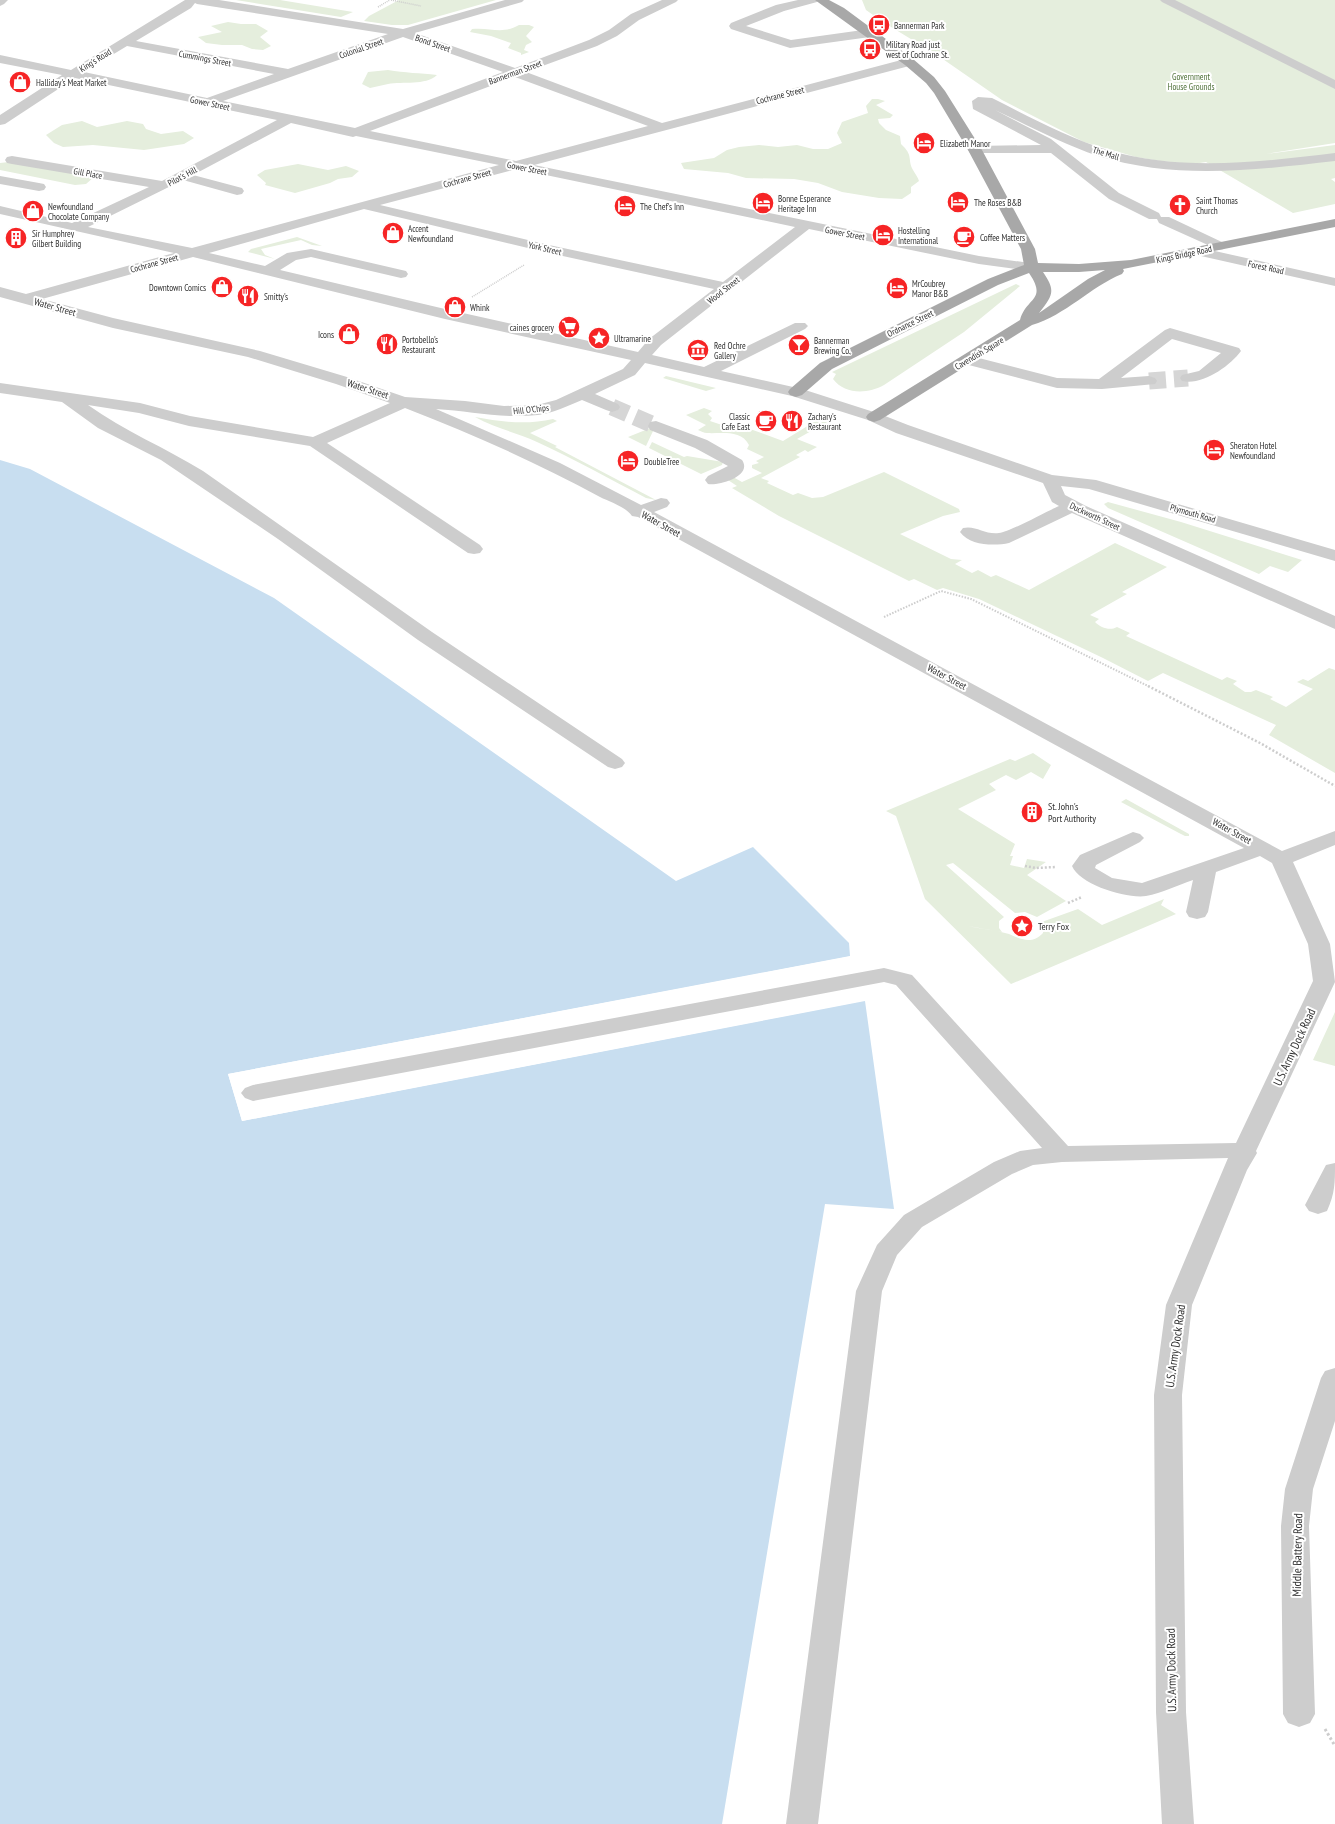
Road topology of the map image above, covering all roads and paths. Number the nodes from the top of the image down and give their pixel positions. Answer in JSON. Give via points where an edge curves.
{"nodes":[{"id":1,"x":2,"y":0,"type":"edge"},
{"id":2,"x":191,"y":0,"type":"edge"},
{"id":3,"x":197,"y":0,"type":"edge"},
{"id":4,"x":390,"y":0,"type":"edge"},
{"id":5,"x":518,"y":0,"type":"edge"},
{"id":6,"x":672,"y":0,"type":"edge"},
{"id":7,"x":813,"y":0,"type":"edge"},
{"id":8,"x":821,"y":0,"type":"edge"},
{"id":9,"x":1166,"y":0,"type":"edge"},
{"id":10,"x":395,"y":1,"type":"edge"},
{"id":11,"x":0,"y":2,"type":"edge"},
{"id":12,"x":377,"y":8,"type":"dead end"},
{"id":13,"x":403,"y":33,"type":"junction"},
{"id":14,"x":870,"y":33,"type":"junction"},
{"id":15,"x":124,"y":42,"type":"junction"},
{"id":16,"x":0,"y":60,"type":"edge"},
{"id":17,"x":909,"y":62,"type":"junction"},
{"id":18,"x":1328,"y":69,"type":"dead end"},
{"id":19,"x":515,"y":72,"type":"junction"},
{"id":20,"x":1307,"y":72,"type":"junction"},
{"id":21,"x":287,"y":74,"type":"junction"},
{"id":22,"x":72,"y":75,"type":"junction"},
{"id":23,"x":1335,"y":85,"type":"edge"},
{"id":24,"x":207,"y":102,"type":"junction"},
{"id":25,"x":288,"y":119,"type":"junction"},
{"id":26,"x":0,"y":121,"type":"edge"},
{"id":27,"x":659,"y":126,"type":"junction"},
{"id":28,"x":353,"y":133,"type":"junction"},
{"id":29,"x":1053,"y":149,"type":"junction"},
{"id":30,"x":975,"y":150,"type":"junction"},
{"id":31,"x":1335,"y":156,"type":"edge"},
{"id":32,"x":12,"y":160,"type":"dead end"},
{"id":33,"x":517,"y":166,"type":"junction"},
{"id":34,"x":1335,"y":166,"type":"edge"},
{"id":35,"x":182,"y":176,"type":"junction"},
{"id":36,"x":0,"y":180,"type":"edge"},
{"id":37,"x":1246,"y":180,"type":"dead end"},
{"id":38,"x":1204,"y":181,"type":"dead end"},
{"id":39,"x":164,"y":186,"type":"junction"},
{"id":40,"x":39,"y":187,"type":"dead end"},
{"id":41,"x":237,"y":191,"type":"dead end"},
{"id":42,"x":364,"y":205,"type":"junction"},
{"id":43,"x":0,"y":210,"type":"edge"},
{"id":44,"x":1335,"y":223,"type":"edge"},
{"id":45,"x":806,"y":225,"type":"junction"},
{"id":46,"x":74,"y":228,"type":"junction"},
{"id":47,"x":1219,"y":246,"type":"junction"},
{"id":48,"x":1197,"y":251,"type":"junction"},
{"id":49,"x":193,"y":253,"type":"junction"},
{"id":50,"x":526,"y":263,"type":"dead end"},
{"id":51,"x":1131,"y":264,"type":"junction"},
{"id":52,"x":1032,"y":267,"type":"junction"},
{"id":53,"x":267,"y":271,"type":"junction"},
{"id":54,"x":401,"y":274,"type":"dead end"},
{"id":55,"x":1335,"y":282,"type":"edge"},
{"id":56,"x":727,"y":287,"type":"junction"},
{"id":57,"x":0,"y":292,"type":"edge"},
{"id":58,"x":26,"y":299,"type":"junction"},
{"id":59,"x":467,"y":301,"type":"dead end"},
{"id":60,"x":1027,"y":322,"type":"junction"},
{"id":61,"x":800,"y":326,"type":"dead end"},
{"id":62,"x":642,"y":358,"type":"junction"},
{"id":63,"x":967,"y":360,"type":"junction"},
{"id":64,"x":706,"y":372,"type":"junction"},
{"id":65,"x":1188,"y":378,"type":"tunnel mouth"},
{"id":66,"x":1149,"y":381,"type":"tunnel mouth"},
{"id":67,"x":1102,"y":384,"type":"junction"},
{"id":68,"x":0,"y":388,"type":"edge"},
{"id":69,"x":796,"y":392,"type":"junction"},
{"id":70,"x":582,"y":394,"type":"junction"},
{"id":71,"x":65,"y":397,"type":"junction"},
{"id":72,"x":406,"y":402,"type":"junction"},
{"id":73,"x":612,"y":407,"type":"tunnel mouth"},
{"id":74,"x":874,"y":417,"type":"junction"},
{"id":75,"x":656,"y":426,"type":"tunnel mouth"},
{"id":76,"x":925,"y":437,"type":"junction"},
{"id":77,"x":315,"y":442,"type":"junction"},
{"id":78,"x":902,"y":447,"type":"dead end"},
{"id":79,"x":714,"y":480,"type":"dead end"},
{"id":80,"x":1050,"y":480,"type":"junction"},
{"id":81,"x":661,"y":503,"type":"dead end"},
{"id":82,"x":1072,"y":506,"type":"junction"},
{"id":83,"x":638,"y":512,"type":"junction"},
{"id":84,"x":969,"y":532,"type":"dead end"},
{"id":85,"x":474,"y":549,"type":"dead end"},
{"id":86,"x":1335,"y":556,"type":"edge"},
{"id":87,"x":883,"y":618,"type":"dead end"},
{"id":88,"x":1335,"y":623,"type":"edge"},
{"id":89,"x":615,"y":763,"type":"dead end"},
{"id":90,"x":1335,"y":786,"type":"edge"},
{"id":91,"x":1335,"y":837,"type":"edge"},
{"id":92,"x":1133,"y":838,"type":"dead end"},
{"id":93,"x":1272,"y":854,"type":"junction"},
{"id":94,"x":1206,"y":868,"type":"junction"},
{"id":95,"x":1197,"y":912,"type":"dead end"},
{"id":96,"x":254,"y":1093,"type":"dead end"},
{"id":97,"x":1245,"y":1153,"type":"junction"},
{"id":98,"x":1062,"y":1154,"type":"junction"},
{"id":99,"x":1335,"y":1170,"type":"edge"},
{"id":100,"x":1318,"y":1205,"type":"dead end"},
{"id":101,"x":1335,"y":1378,"type":"edge"},
{"id":102,"x":1299,"y":1714,"type":"dead end"},
{"id":103,"x":802,"y":1824,"type":"edge"},
{"id":104,"x":1178,"y":1824,"type":"edge"}],
"edges":[{"from":1,"to":11,"type":"street"},
{"from":2,"to":15,"type":"street","name":"King's Road","via":[[187,5]]},
{"from":3,"to":13,"type":"street","name":"Bond Street"},
{"from":4,"to":10,"type":"path"},
{"from":4,"to":12,"type":"path"},
{"from":5,"to":13,"type":"street","name":"Colonial Street"},
{"from":6,"to":19,"type":"street","name":"Bannerman Street","via":[[635,17],[598,40]]},
{"from":7,"to":14,"type":"street","via":[[780,8],[735,26],[790,44]]},
{"from":8,"to":14,"type":"main road"},
{"from":9,"to":20,"type":"street"},
{"from":13,"to":19,"type":"street","name":"Bond Street"},
{"from":13,"to":21,"type":"street","name":"Colonial Street"},
{"from":14,"to":17,"type":"main road"},
{"from":15,"to":21,"type":"street","name":"Cummings Street"},
{"from":15,"to":22,"type":"street","name":"King's Road"},
{"from":16,"to":22,"type":"street","name":"Gower Street"},
{"from":17,"to":27,"type":"street","name":"Cochrane Street"},
{"from":17,"to":30,"type":"main road","via":[[939,91]]},
{"from":18,"to":20,"type":"street"},
{"from":19,"to":27,"type":"street","name":"Bond Street"},
{"from":19,"to":28,"type":"street","name":"Bannerman Street"},
{"from":20,"to":23,"type":"street"},
{"from":21,"to":24,"type":"street","name":"Colonial Street"},
{"from":22,"to":24,"type":"street","name":"Gower Street"},
{"from":22,"to":26,"type":"street","name":"King's Road"},
{"from":24,"to":25,"type":"street","name":"Gower Street"},
{"from":25,"to":28,"type":"street","name":"Gower Street"},
{"from":25,"to":35,"type":"street","name":"Pilot's Hill"},
{"from":27,"to":33,"type":"street","name":"Cochrane Street"},
{"from":28,"to":33,"type":"street","name":"Gower Street"},
{"from":29,"to":30,"type":"street"},
{"from":29,"to":31,"type":"street","name":"The Mall","via":[[1046,142],[978,106],[978,101],[987,101],[1080,145],[1129,160],[1152,164],[1194,169],[1240,168]]},
{"from":29,"to":38,"type":"street","via":[[1103,166]]},
{"from":29,"to":47,"type":"street","via":[[1114,196]]},
{"from":30,"to":52,"type":"main road","via":[[1028,249]]},
{"from":32,"to":39,"type":"street","name":"Gill Place"},
{"from":33,"to":42,"type":"street","name":"Cochrane Street"},
{"from":33,"to":45,"type":"street","name":"Gower Street"},
{"from":34,"to":37,"type":"street"},
{"from":35,"to":39,"type":"street","name":"Pilot's Hill"},
{"from":35,"to":41,"type":"street"},
{"from":36,"to":40,"type":"street"},
{"from":39,"to":46,"type":"street","name":"Pilot's Hill"},
{"from":42,"to":49,"type":"street","name":"Cochrane Street"},
{"from":42,"to":56,"type":"street","name":"York Street","via":[[549,249]]},
{"from":43,"to":46,"type":"street"},
{"from":44,"to":47,"type":"main road","name":"Kings Bridge Road"},
{"from":45,"to":52,"type":"street","name":"Gower Street","via":[[978,260]]},
{"from":45,"to":56,"type":"street","name":"Wood Street"},
{"from":46,"to":49,"type":"street"},
{"from":47,"to":48,"type":"main road","name":"Kings Bridge Road"},
{"from":48,"to":51,"type":"main road","name":"Kings Bridge Road"},
{"from":48,"to":55,"type":"street","name":"Forest Road"},
{"from":49,"to":53,"type":"street"},
{"from":49,"to":58,"type":"street","name":"Cochrane Street"},
{"from":50,"to":59,"type":"path"},
{"from":51,"to":52,"type":"main road","name":"Kings Bridge Road","via":[[1079,268]]},
{"from":51,"to":60,"type":"main road","via":[[1084,287],[1041,320]]},
{"from":52,"to":60,"type":"main road","name":"Cavendish Square","via":[[1045,287],[1041,302],[1028,315]]},
{"from":52,"to":69,"type":"main road","name":"Ordnance Street","via":[[993,282],[826,366]]},
{"from":53,"to":54,"type":"street","via":[[292,256],[311,253]]},
{"from":53,"to":62,"type":"street"},
{"from":56,"to":62,"type":"street","name":"Wood Street","via":[[655,342]]},
{"from":57,"to":58,"type":"street","name":"Water Street"},
{"from":58,"to":72,"type":"street","name":"Water Street","via":[[113,323],[255,354]]},
{"from":60,"to":63,"type":"main road","name":"Cavendish Square"},
{"from":61,"to":64,"type":"street"},
{"from":62,"to":64,"type":"street"},
{"from":62,"to":70,"type":"street","name":"Hill O'Chips","via":[[629,372]]},
{"from":63,"to":67,"type":"street","via":[[1057,383]]},
{"from":63,"to":74,"type":"main road","name":"Cavendish Square"},
{"from":64,"to":69,"type":"street"},
{"from":65,"to":67,"type":"street","via":[[1205,374],[1233,351],[1170,333]]},
{"from":66,"to":67,"type":"street"},
{"from":68,"to":71,"type":"street"},
{"from":69,"to":74,"type":"street"},
{"from":70,"to":72,"type":"street","name":"Hill O'Chips","via":[[550,407],[524,411]]},
{"from":70,"to":73,"type":"street"},
{"from":71,"to":77,"type":"street","via":[[140,408],[189,421]]},
{"from":71,"to":89,"type":"street","via":[[104,424],[167,456],[197,475],[425,636]]},
{"from":72,"to":77,"type":"street"},
{"from":72,"to":83,"type":"street","name":"Water Street","via":[[542,461]]},
{"from":74,"to":76,"type":"street"},
{"from":75,"to":79,"type":"street","via":[[701,444],[736,464],[736,470]]},
{"from":76,"to":78,"type":"street"},
{"from":76,"to":80,"type":"street"},
{"from":77,"to":85,"type":"street"},
{"from":80,"to":82,"type":"street","name":"Duckworth Street","via":[[1058,498]]},
{"from":80,"to":86,"type":"street","name":"Plymouth Road","via":[[1090,484]]},
{"from":81,"to":83,"type":"street"},
{"from":82,"to":84,"type":"street","via":[[1003,539],[980,538]]},
{"from":82,"to":88,"type":"street","name":"Duckworth Street"},
{"from":83,"to":93,"type":"street","name":"Water Street"},
{"from":87,"to":90,"type":"path","via":[[941,591],[971,599],[1260,743]]},
{"from":91,"to":93,"type":"street"},
{"from":92,"to":94,"type":"street","via":[[1088,860],[1083,866],[1085,871],[1104,881],[1130,889],[1144,890]]},
{"from":93,"to":94,"type":"street"},
{"from":93,"to":97,"type":"street","name":"U.S. Army Dock Road","via":[[1319,944],[1324,981]]},
{"from":94,"to":95,"type":"street"},
{"from":96,"to":98,"type":"street","via":[[884,975],[904,980]]},
{"from":97,"to":98,"type":"street","via":[[1233,1150]]},
{"from":97,"to":104,"type":"street","name":"U.S. Army Dock Road","via":[[1235,1170],[1179,1305],[1168,1395],[1171,1704]]},
{"from":98,"to":103,"type":"street","via":[[1029,1157],[1003,1168],[913,1221],[886,1251],[869,1291]]},
{"from":99,"to":100,"type":"street"},
{"from":101,"to":102,"type":"street","name":"Middle Battery Road","via":[[1299,1489],[1295,1526]]}]}
